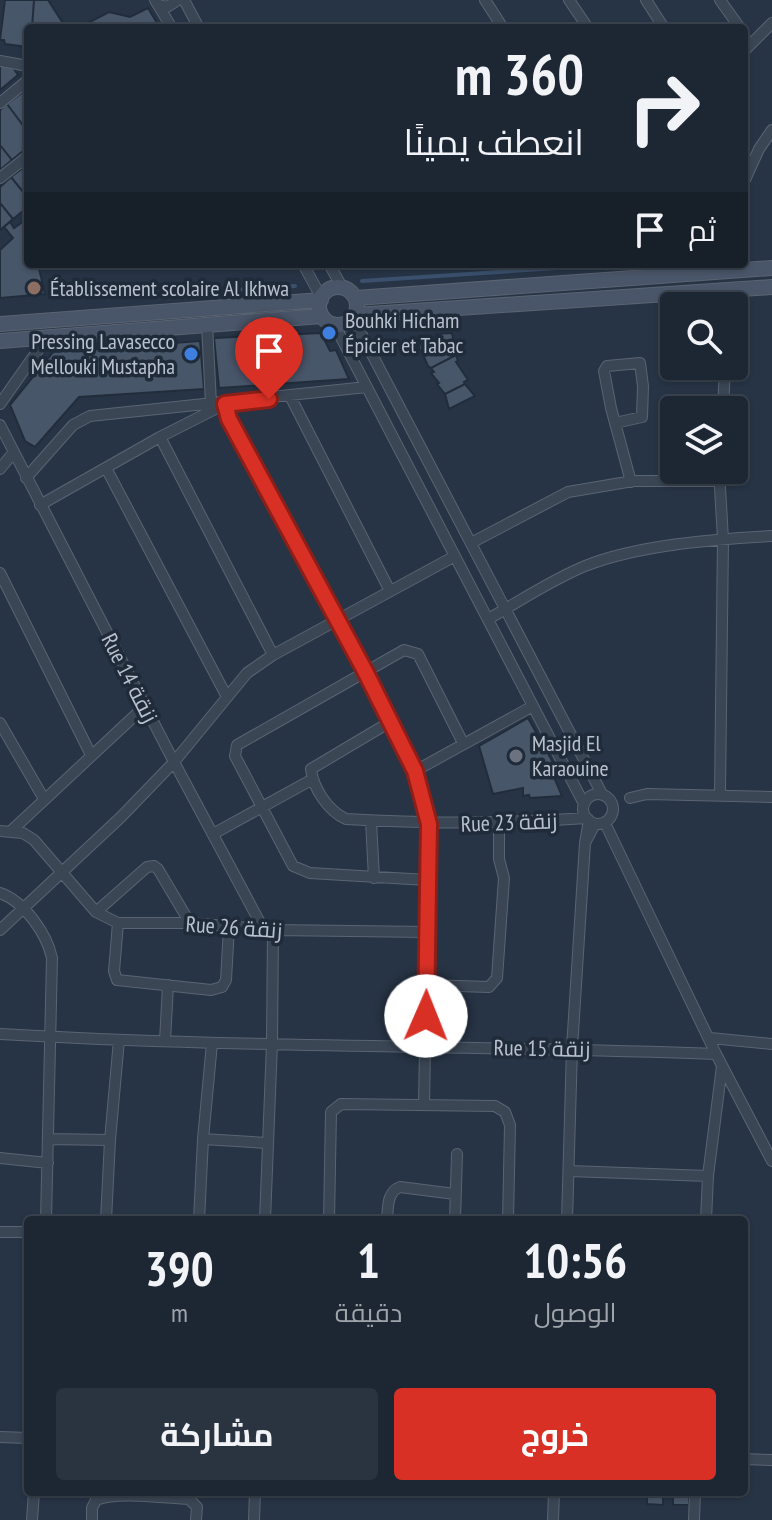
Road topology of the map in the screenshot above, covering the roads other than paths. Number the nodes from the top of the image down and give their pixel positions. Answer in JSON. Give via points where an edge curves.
{"nodes":[{"id":1,"x":181,"y":0,"type":"edge"},
{"id":2,"x":485,"y":0,"type":"edge"},
{"id":3,"x":569,"y":0,"type":"edge"},
{"id":4,"x":646,"y":0,"type":"edge"},
{"id":5,"x":720,"y":0,"type":"edge"},
{"id":6,"x":156,"y":2,"type":"edge"},
{"id":7,"x":772,"y":23,"type":"edge"},
{"id":8,"x":170,"y":24,"type":"edge"},
{"id":9,"x":196,"y":24,"type":"edge"},
{"id":10,"x":500,"y":24,"type":"edge"},
{"id":11,"x":585,"y":24,"type":"edge"},
{"id":12,"x":661,"y":24,"type":"edge"},
{"id":13,"x":737,"y":24,"type":"edge"},
{"id":14,"x":748,"y":47,"type":"edge"},
{"id":15,"x":0,"y":61,"type":"edge"},
{"id":16,"x":24,"y":65,"type":"edge"},
{"id":17,"x":24,"y":83,"type":"edge"},
{"id":18,"x":0,"y":103,"type":"edge"},
{"id":19,"x":772,"y":130,"type":"edge"},
{"id":20,"x":24,"y":159,"type":"edge"},
{"id":21,"x":748,"y":175,"type":"edge"},
{"id":22,"x":0,"y":178,"type":"edge"},
{"id":23,"x":305,"y":268,"type":"edge"},
{"id":24,"x":331,"y":268,"type":"edge"},
{"id":25,"x":723,"y":268,"type":"edge"},
{"id":26,"x":772,"y":268,"type":"edge"},
{"id":27,"x":673,"y":270,"type":"edge"},
{"id":28,"x":342,"y":287,"type":"junction"},
{"id":29,"x":772,"y":287,"type":"edge"},
{"id":30,"x":729,"y":290,"type":"joint"},
{"id":31,"x":321,"y":298,"type":"junction"},
{"id":32,"x":356,"y":298,"type":"junction"},
{"id":33,"x":354,"y":316,"type":"junction"},
{"id":34,"x":328,"y":320,"type":"junction"},
{"id":35,"x":0,"y":324,"type":"edge"},
{"id":36,"x":207,"y":324,"type":"junction"},
{"id":37,"x":48,"y":336,"type":"junction"},
{"id":38,"x":0,"y":341,"type":"edge"},
{"id":39,"x":367,"y":387,"type":"junction"},
{"id":40,"x":290,"y":396,"type":"junction"},
{"id":41,"x":0,"y":404,"type":"edge"},
{"id":42,"x":211,"y":404,"type":"junction"},
{"id":43,"x":225,"y":404,"type":"junction"},
{"id":44,"x":615,"y":423,"type":"junction"},
{"id":45,"x":0,"y":425,"type":"edge"},
{"id":46,"x":160,"y":437,"type":"junction"},
{"id":47,"x":13,"y":453,"type":"junction"},
{"id":48,"x":106,"y":468,"type":"junction"},
{"id":49,"x":0,"y":469,"type":"edge"},
{"id":50,"x":26,"y":478,"type":"junction"},
{"id":51,"x":660,"y":480,"type":"edge"},
{"id":52,"x":631,"y":482,"type":"junction"},
{"id":53,"x":720,"y":484,"type":"edge"},
{"id":54,"x":40,"y":505,"type":"junction"},
{"id":55,"x":772,"y":536,"type":"edge"},
{"id":56,"x":723,"y":539,"type":"junction"},
{"id":57,"x":471,"y":543,"type":"junction"},
{"id":58,"x":455,"y":556,"type":"junction"},
{"id":59,"x":0,"y":573,"type":"edge"},
{"id":60,"x":390,"y":591,"type":"junction"},
{"id":61,"x":506,"y":609,"type":"junction"},
{"id":62,"x":488,"y":619,"type":"junction"},
{"id":63,"x":337,"y":621,"type":"junction"},
{"id":64,"x":273,"y":655,"type":"junction"},
{"id":65,"x":365,"y":671,"type":"junction"},
{"id":66,"x":227,"y":697,"type":"junction"},
{"id":67,"x":533,"y":706,"type":"junction"},
{"id":68,"x":144,"y":707,"type":"junction"},
{"id":69,"x":390,"y":722,"type":"junction"},
{"id":70,"x":0,"y":723,"type":"edge"},
{"id":71,"x":463,"y":743,"type":"junction"},
{"id":72,"x":91,"y":755,"type":"junction"},
{"id":73,"x":174,"y":762,"type":"junction"},
{"id":74,"x":415,"y":771,"type":"junction"},
{"id":75,"x":313,"y":779,"type":"junction"},
{"id":76,"x":720,"y":794,"type":"junction"},
{"id":77,"x":606,"y":797,"type":"junction"},
{"id":78,"x":772,"y":797,"type":"edge"},
{"id":79,"x":630,"y":798,"type":"junction"},
{"id":80,"x":44,"y":799,"type":"junction"},
{"id":81,"x":584,"y":804,"type":"junction"},
{"id":82,"x":262,"y":806,"type":"junction"},
{"id":83,"x":613,"y":811,"type":"junction"},
{"id":84,"x":371,"y":821,"type":"junction"},
{"id":85,"x":594,"y":821,"type":"junction"},
{"id":86,"x":429,"y":824,"type":"junction"},
{"id":87,"x":499,"y":824,"type":"junction"},
{"id":88,"x":6,"y":831,"type":"edge"},
{"id":89,"x":213,"y":834,"type":"junction"},
{"id":90,"x":62,"y":872,"type":"junction"},
{"id":91,"x":374,"y":878,"type":"junction"},
{"id":92,"x":427,"y":880,"type":"junction"},
{"id":93,"x":0,"y":893,"type":"edge"},
{"id":94,"x":22,"y":907,"type":"junction"},
{"id":95,"x":96,"y":912,"type":"junction"},
{"id":96,"x":118,"y":923,"type":"junction"},
{"id":97,"x":190,"y":923,"type":"junction"},
{"id":98,"x":229,"y":927,"type":"junction"},
{"id":99,"x":0,"y":930,"type":"edge"},
{"id":100,"x":269,"y":930,"type":"junction"},
{"id":101,"x":427,"y":932,"type":"junction"},
{"id":102,"x":168,"y":985,"type":"junction"},
{"id":103,"x":427,"y":985,"type":"junction"},
{"id":104,"x":0,"y":1034,"type":"edge"},
{"id":105,"x":50,"y":1037,"type":"junction"},
{"id":106,"x":710,"y":1038,"type":"junction"},
{"id":107,"x":119,"y":1040,"type":"junction"},
{"id":108,"x":165,"y":1041,"type":"junction"},
{"id":109,"x":212,"y":1043,"type":"junction"},
{"id":110,"x":272,"y":1043,"type":"junction"},
{"id":111,"x":772,"y":1044,"type":"edge"},
{"id":112,"x":426,"y":1046,"type":"junction"},
{"id":113,"x":572,"y":1048,"type":"junction"},
{"id":114,"x":716,"y":1054,"type":"junction"},
{"id":115,"x":722,"y":1064,"type":"junction"},
{"id":116,"x":424,"y":1105,"type":"junction"},
{"id":117,"x":49,"y":1139,"type":"junction"},
{"id":118,"x":203,"y":1139,"type":"junction"},
{"id":119,"x":110,"y":1140,"type":"junction"},
{"id":120,"x":268,"y":1143,"type":"junction"},
{"id":121,"x":457,"y":1154,"type":"dead end"},
{"id":122,"x":0,"y":1158,"type":"edge"},
{"id":123,"x":772,"y":1161,"type":"edge"},
{"id":124,"x":48,"y":1163,"type":"junction"},
{"id":125,"x":569,"y":1171,"type":"junction"},
{"id":126,"x":708,"y":1176,"type":"junction"},
{"id":127,"x":455,"y":1194,"type":"junction"},
{"id":128,"x":46,"y":1216,"type":"edge"},
{"id":129,"x":106,"y":1216,"type":"edge"},
{"id":130,"x":199,"y":1216,"type":"edge"},
{"id":131,"x":265,"y":1216,"type":"edge"},
{"id":132,"x":329,"y":1216,"type":"edge"},
{"id":133,"x":387,"y":1216,"type":"edge"},
{"id":134,"x":455,"y":1216,"type":"edge"},
{"id":135,"x":508,"y":1216,"type":"edge"},
{"id":136,"x":567,"y":1216,"type":"edge"},
{"id":137,"x":706,"y":1216,"type":"edge"},
{"id":138,"x":0,"y":1232,"type":"edge"},
{"id":139,"x":24,"y":1232,"type":"edge"},
{"id":140,"x":0,"y":1437,"type":"edge"},
{"id":141,"x":24,"y":1438,"type":"edge"},
{"id":142,"x":748,"y":1459,"type":"edge"},
{"id":143,"x":772,"y":1460,"type":"edge"},
{"id":144,"x":34,"y":1496,"type":"edge"},
{"id":145,"x":117,"y":1496,"type":"edge"},
{"id":146,"x":163,"y":1496,"type":"edge"},
{"id":147,"x":255,"y":1496,"type":"edge"},
{"id":148,"x":554,"y":1496,"type":"edge"},
{"id":149,"x":695,"y":1496,"type":"edge"},
{"id":150,"x":32,"y":1520,"type":"edge"},
{"id":151,"x":92,"y":1520,"type":"edge"},
{"id":152,"x":196,"y":1520,"type":"edge"},
{"id":153,"x":254,"y":1520,"type":"edge"},
{"id":154,"x":553,"y":1520,"type":"edge"},
{"id":155,"x":694,"y":1520,"type":"edge"}],
"edges":[{"from":1,"to":6,"type":"street","via":[[171,6]]},
{"from":1,"to":9,"type":"street"},
{"from":2,"to":10,"type":"street"},
{"from":3,"to":11,"type":"street"},
{"from":4,"to":12,"type":"street"},
{"from":5,"to":13,"type":"street"},
{"from":6,"to":8,"type":"street"},
{"from":7,"to":14,"type":"street"},
{"from":15,"to":16,"type":"street"},
{"from":17,"to":18,"type":"street"},
{"from":19,"to":21,"type":"street"},
{"from":20,"to":22,"type":"street"},
{"from":23,"to":31,"type":"street"},
{"from":24,"to":28,"type":"street"},
{"from":25,"to":26,"type":"main road"},
{"from":25,"to":27,"type":"main road"},
{"from":27,"to":32,"type":"main road"},
{"from":28,"to":31,"type":"main road","via":[[329,289]]},
{"from":28,"to":32,"type":"main road"},
{"from":29,"to":30,"type":"main road"},
{"from":30,"to":33,"type":"main road"},
{"from":31,"to":34,"type":"main road"},
{"from":31,"to":35,"type":"main road"},
{"from":32,"to":33,"type":"main road"},
{"from":33,"to":34,"type":"main road","via":[[344,324]]},
{"from":33,"to":57,"type":"street"},
{"from":34,"to":36,"type":"main road"},
{"from":34,"to":39,"type":"street"},
{"from":36,"to":37,"type":"main road"},
{"from":36,"to":42,"type":"street"},
{"from":37,"to":38,"type":"main road"},
{"from":37,"to":41,"type":"street"},
{"from":39,"to":40,"type":"street"},
{"from":39,"to":58,"type":"street"},
{"from":40,"to":43,"type":"street"},
{"from":40,"to":60,"type":"street"},
{"from":42,"to":43,"type":"street"},
{"from":42,"to":50,"type":"street","via":[[83,419]]},
{"from":43,"to":46,"type":"street"},
{"from":43,"to":63,"type":"street"},
{"from":44,"to":44,"type":"street","via":[[605,368],[640,363],[642,417]]},
{"from":44,"to":52,"type":"street"},
{"from":45,"to":47,"type":"street","name":"Rue 14 زنقة"},
{"from":46,"to":48,"type":"street"},
{"from":46,"to":64,"type":"street"},
{"from":47,"to":49,"type":"street"},
{"from":47,"to":50,"type":"street","name":"Rue 14 زنقة"},
{"from":48,"to":54,"type":"street"},
{"from":48,"to":66,"type":"street"},
{"from":50,"to":54,"type":"street","name":"Rue 14 زنقة"},
{"from":51,"to":52,"type":"street"},
{"from":52,"to":57,"type":"street","via":[[568,492]]},
{"from":53,"to":56,"type":"street"},
{"from":54,"to":68,"type":"street","name":"Rue 14 زنقة"},
{"from":55,"to":56,"type":"street"},
{"from":56,"to":61,"type":"street","via":[[595,563]]},
{"from":56,"to":76,"type":"street"},
{"from":57,"to":61,"type":"street"},
{"from":58,"to":60,"type":"street"},
{"from":58,"to":62,"type":"street"},
{"from":59,"to":72,"type":"street"},
{"from":60,"to":63,"type":"street"},
{"from":61,"to":62,"type":"street"},
{"from":61,"to":77,"type":"street"},
{"from":62,"to":67,"type":"street"},
{"from":63,"to":64,"type":"street"},
{"from":63,"to":65,"type":"street"},
{"from":64,"to":66,"type":"street","via":[[247,673]]},
{"from":65,"to":69,"type":"street"},
{"from":65,"to":71,"type":"street","via":[[404,650],[418,654]]},
{"from":65,"to":82,"type":"street","via":[[237,745],[235,756]]},
{"from":66,"to":73,"type":"street"},
{"from":67,"to":71,"type":"street"},
{"from":67,"to":81,"type":"street"},
{"from":68,"to":72,"type":"street"},
{"from":68,"to":73,"type":"street","name":"Rue 14 زنقة"},
{"from":69,"to":74,"type":"street"},
{"from":69,"to":75,"type":"street","via":[[314,766]]},
{"from":70,"to":80,"type":"street"},
{"from":71,"to":74,"type":"street"},
{"from":72,"to":80,"type":"street"},
{"from":73,"to":89,"type":"street","name":"Rue 14 زنقة"},
{"from":73,"to":90,"type":"street"},
{"from":74,"to":86,"type":"street"},
{"from":75,"to":82,"type":"street"},
{"from":75,"to":84,"type":"street","name":"Rue 23 زنقة","via":[[336,815]]},
{"from":76,"to":78,"type":"street"},
{"from":76,"to":79,"type":"street"},
{"from":77,"to":79,"type":"street"},
{"from":77,"to":81,"type":"street","via":[[590,796]]},
{"from":77,"to":83,"type":"street"},
{"from":79,"to":83,"type":"street"},
{"from":80,"to":88,"type":"street"},
{"from":81,"to":85,"type":"street"},
{"from":82,"to":89,"type":"street"},
{"from":82,"to":91,"type":"street","via":[[293,866],[310,873]]},
{"from":83,"to":85,"type":"street"},
{"from":84,"to":86,"type":"street","name":"Rue 23 زنقة"},
{"from":84,"to":91,"type":"street"},
{"from":85,"to":87,"type":"street","name":"Rue 23 زنقة"},
{"from":85,"to":106,"type":"street"},
{"from":85,"to":113,"type":"street","via":[[585,843]]},
{"from":86,"to":87,"type":"street","name":"Rue 23 زنقة"},
{"from":86,"to":92,"type":"street"},
{"from":87,"to":103,"type":"street","via":[[504,878],[497,978],[489,987]]},
{"from":88,"to":90,"type":"street","name":"Rue 26 زنقة","via":[[34,840]]},
{"from":89,"to":100,"type":"street","name":"Rue 14 زنقة"},
{"from":90,"to":94,"type":"street"},
{"from":90,"to":95,"type":"street","name":"Rue 26 زنقة"},
{"from":91,"to":92,"type":"street"},
{"from":92,"to":101,"type":"street"},
{"from":93,"to":94,"type":"street"},
{"from":94,"to":99,"type":"street"},
{"from":94,"to":105,"type":"street","via":[[46,939],[52,958]]},
{"from":95,"to":96,"type":"street","name":"Rue 26 زنقة"},
{"from":95,"to":97,"type":"street","via":[[154,866]]},
{"from":96,"to":97,"type":"street","name":"Rue 26 زنقة"},
{"from":96,"to":102,"type":"street","via":[[117,980]]},
{"from":97,"to":98,"type":"street","name":"Rue 26 زنقة"},
{"from":98,"to":100,"type":"street","name":"Rue 26 زنقة"},
{"from":98,"to":102,"type":"street","via":[[222,987]]},
{"from":100,"to":101,"type":"street","name":"Rue 26 زنقة"},
{"from":100,"to":110,"type":"street","name":"Rue 14 زنقة"},
{"from":101,"to":103,"type":"street"},
{"from":102,"to":108,"type":"street"},
{"from":103,"to":112,"type":"street"},
{"from":104,"to":105,"type":"street"},
{"from":105,"to":107,"type":"street"},
{"from":105,"to":117,"type":"street"},
{"from":106,"to":111,"type":"street"},
{"from":106,"to":114,"type":"street"},
{"from":107,"to":108,"type":"street"},
{"from":107,"to":119,"type":"street"},
{"from":108,"to":109,"type":"street"},
{"from":109,"to":110,"type":"street"},
{"from":109,"to":118,"type":"street"},
{"from":110,"to":112,"type":"street","name":"Rue 15 زنقة"},
{"from":110,"to":120,"type":"street","name":"Rue 14 زنقة"},
{"from":112,"to":113,"type":"street","name":"Rue 15 زنقة"},
{"from":112,"to":116,"type":"street"},
{"from":113,"to":114,"type":"street","name":"Rue 15 زنقة"},
{"from":113,"to":125,"type":"street"},
{"from":114,"to":115,"type":"street"},
{"from":115,"to":123,"type":"street"},
{"from":115,"to":126,"type":"street"},
{"from":116,"to":132,"type":"street","via":[[341,1104],[331,1112]]},
{"from":116,"to":135,"type":"street","via":[[495,1106],[505,1112],[510,1125]]},
{"from":117,"to":119,"type":"street"},
{"from":117,"to":124,"type":"street"},
{"from":118,"to":120,"type":"street"},
{"from":118,"to":130,"type":"street"},
{"from":119,"to":129,"type":"street"},
{"from":120,"to":131,"type":"street","name":"Rue 14 زنقة"},
{"from":121,"to":127,"type":"street"},
{"from":122,"to":124,"type":"street"},
{"from":124,"to":128,"type":"street"},
{"from":125,"to":126,"type":"street"},
{"from":125,"to":136,"type":"street"},
{"from":126,"to":137,"type":"street"},
{"from":127,"to":133,"type":"street","via":[[400,1187],[390,1194]]},
{"from":127,"to":134,"type":"street"},
{"from":138,"to":139,"type":"street"},
{"from":140,"to":141,"type":"street"},
{"from":142,"to":143,"type":"street"},
{"from":144,"to":150,"type":"street"},
{"from":145,"to":151,"type":"street","via":[[96,1500]]},
{"from":146,"to":152,"type":"street","via":[[189,1499],[197,1507]]},
{"from":147,"to":153,"type":"street"},
{"from":148,"to":154,"type":"street"},
{"from":149,"to":155,"type":"street"}]}
